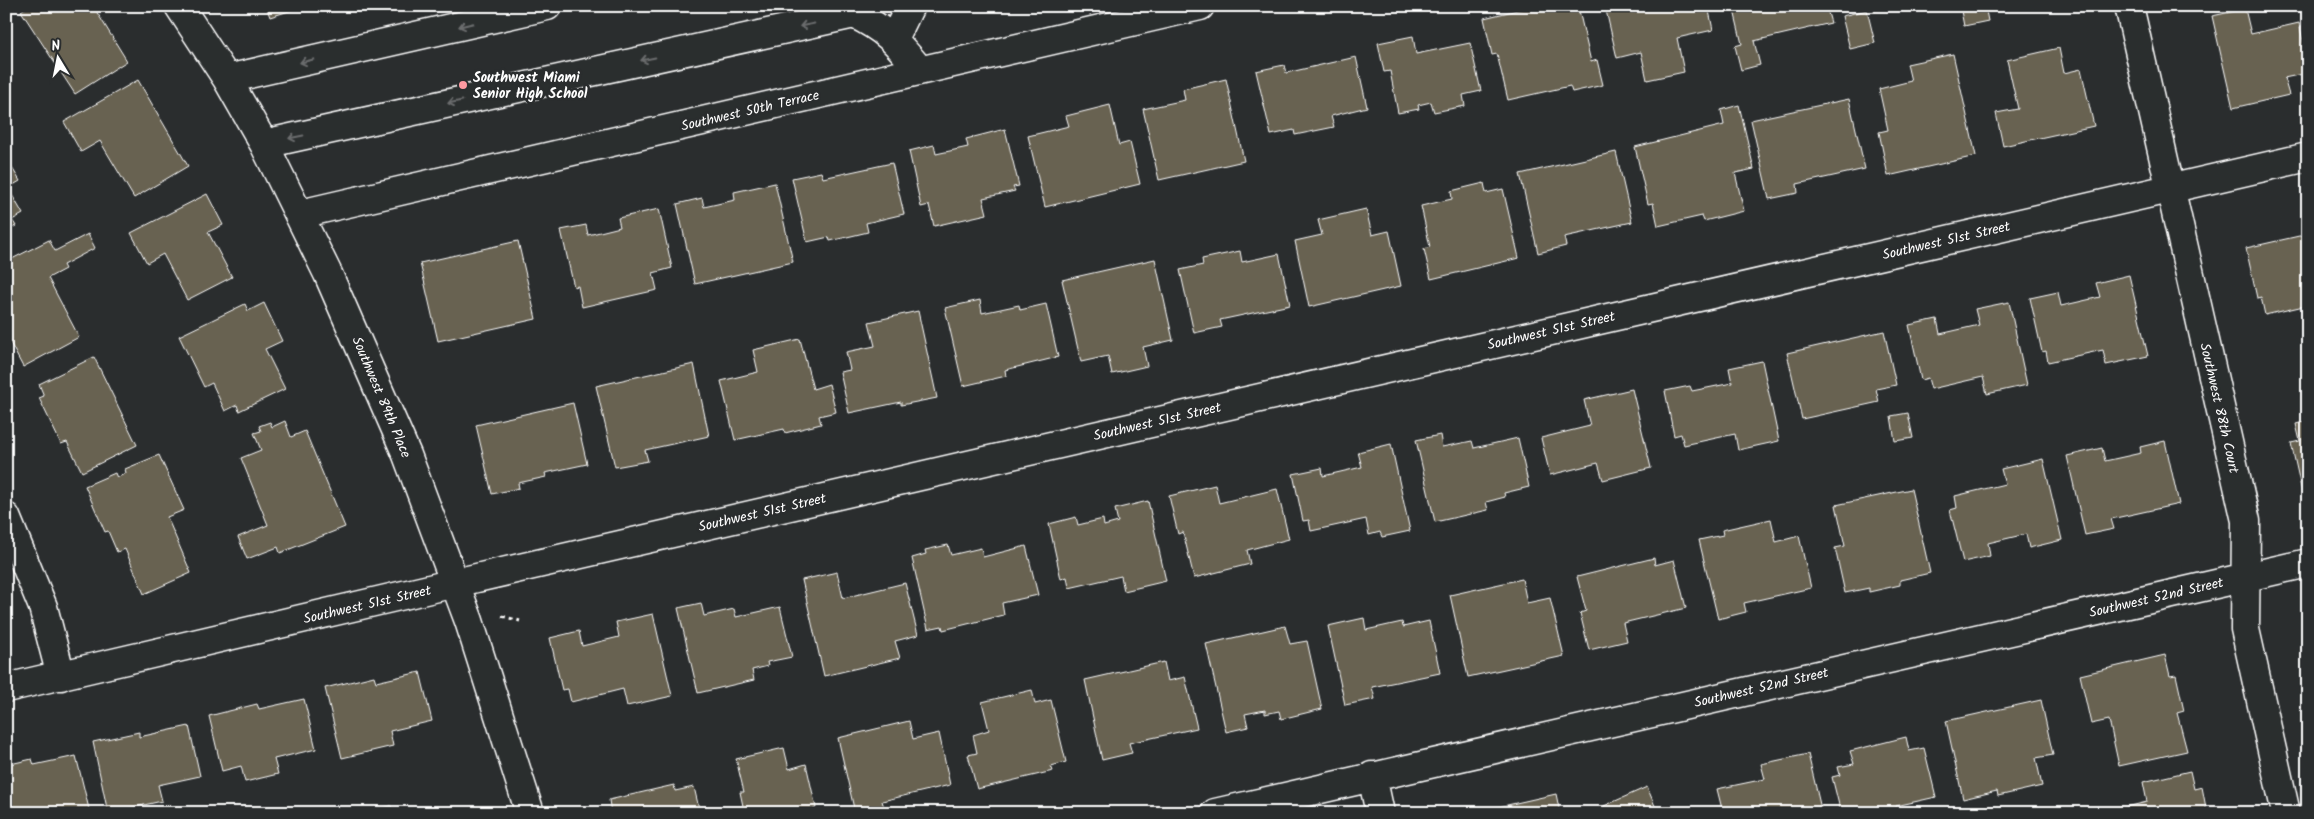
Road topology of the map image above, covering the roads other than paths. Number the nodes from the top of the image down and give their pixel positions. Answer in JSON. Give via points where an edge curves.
{"nodes":[{"id":1,"x":179,"y":6,"type":"edge"},
{"id":2,"x":547,"y":6,"type":"edge"},
{"id":3,"x":910,"y":6,"type":"edge"},
{"id":4,"x":2129,"y":6,"type":"edge"},
{"id":5,"x":1189,"y":7,"type":"edge"},
{"id":6,"x":850,"y":10,"type":"edge"},
{"id":7,"x":1117,"y":16,"type":"edge"},
{"id":8,"x":894,"y":39,"type":"junction"},
{"id":9,"x":920,"y":70,"type":"junction"},
{"id":10,"x":227,"y":79,"type":"junction"},
{"id":11,"x":264,"y":144,"type":"junction"},
{"id":12,"x":2308,"y":158,"type":"edge"},
{"id":13,"x":2170,"y":188,"type":"junction"},
{"id":14,"x":300,"y":214,"type":"junction"},
{"id":15,"x":6,"y":517,"type":"edge"},
{"id":16,"x":2308,"y":563,"type":"edge"},
{"id":17,"x":2246,"y":577,"type":"junction"},
{"id":18,"x":455,"y":583,"type":"junction"},
{"id":19,"x":61,"y":676,"type":"junction"},
{"id":20,"x":6,"y":688,"type":"edge"},
{"id":21,"x":1372,"y":776,"type":"junction"},
{"id":22,"x":530,"y":813,"type":"edge"},
{"id":23,"x":1215,"y":813,"type":"edge"},
{"id":24,"x":1380,"y":813,"type":"edge"},
{"id":25,"x":2286,"y":813,"type":"edge"}],
"edges":[{"from":1,"to":10,"type":"street","name":"Southwest 89th Place"},
{"from":2,"to":10,"type":"street","one_way":true},
{"from":3,"to":8,"type":"street"},
{"from":4,"to":13,"type":"street","name":"Southwest 88th Court"},
{"from":5,"to":7,"type":"street","name":"Southwest 50th Terrace"},
{"from":6,"to":8,"type":"street","via":[[876,24]]},
{"from":6,"to":11,"type":"street","one_way":true},
{"from":7,"to":9,"type":"street","name":"Southwest 50th Terrace"},
{"from":8,"to":9,"type":"street"},
{"from":9,"to":14,"type":"street","name":"Southwest 50th Terrace"},
{"from":10,"to":11,"type":"street","name":"Southwest 89th Place"},
{"from":11,"to":14,"type":"street","name":"Southwest 89th Place"},
{"from":12,"to":13,"type":"street","name":"Southwest 51st Street"},
{"from":13,"to":17,"type":"street","name":"Southwest 88th Court","via":[[2246,520]]},
{"from":13,"to":18,"type":"street","name":"Southwest 51st Street"},
{"from":14,"to":18,"type":"street","name":"Southwest 89th Place","via":[[407,455]]},
{"from":15,"to":19,"type":"street","via":[[43,607]]},
{"from":16,"to":17,"type":"street","name":"Southwest 52nd Street"},
{"from":17,"to":21,"type":"street","name":"Southwest 52nd Street"},
{"from":17,"to":25,"type":"street","name":"Southwest 88th Court","via":[[2245,629]]},
{"from":18,"to":19,"type":"street","name":"Southwest 51st Street"},
{"from":18,"to":22,"type":"street","name":"Southwest 89th Place"},
{"from":19,"to":20,"type":"street","name":"Southwest 51st Street"},
{"from":21,"to":23,"type":"street","name":"Southwest 52nd Street"},
{"from":21,"to":24,"type":"street"}]}
